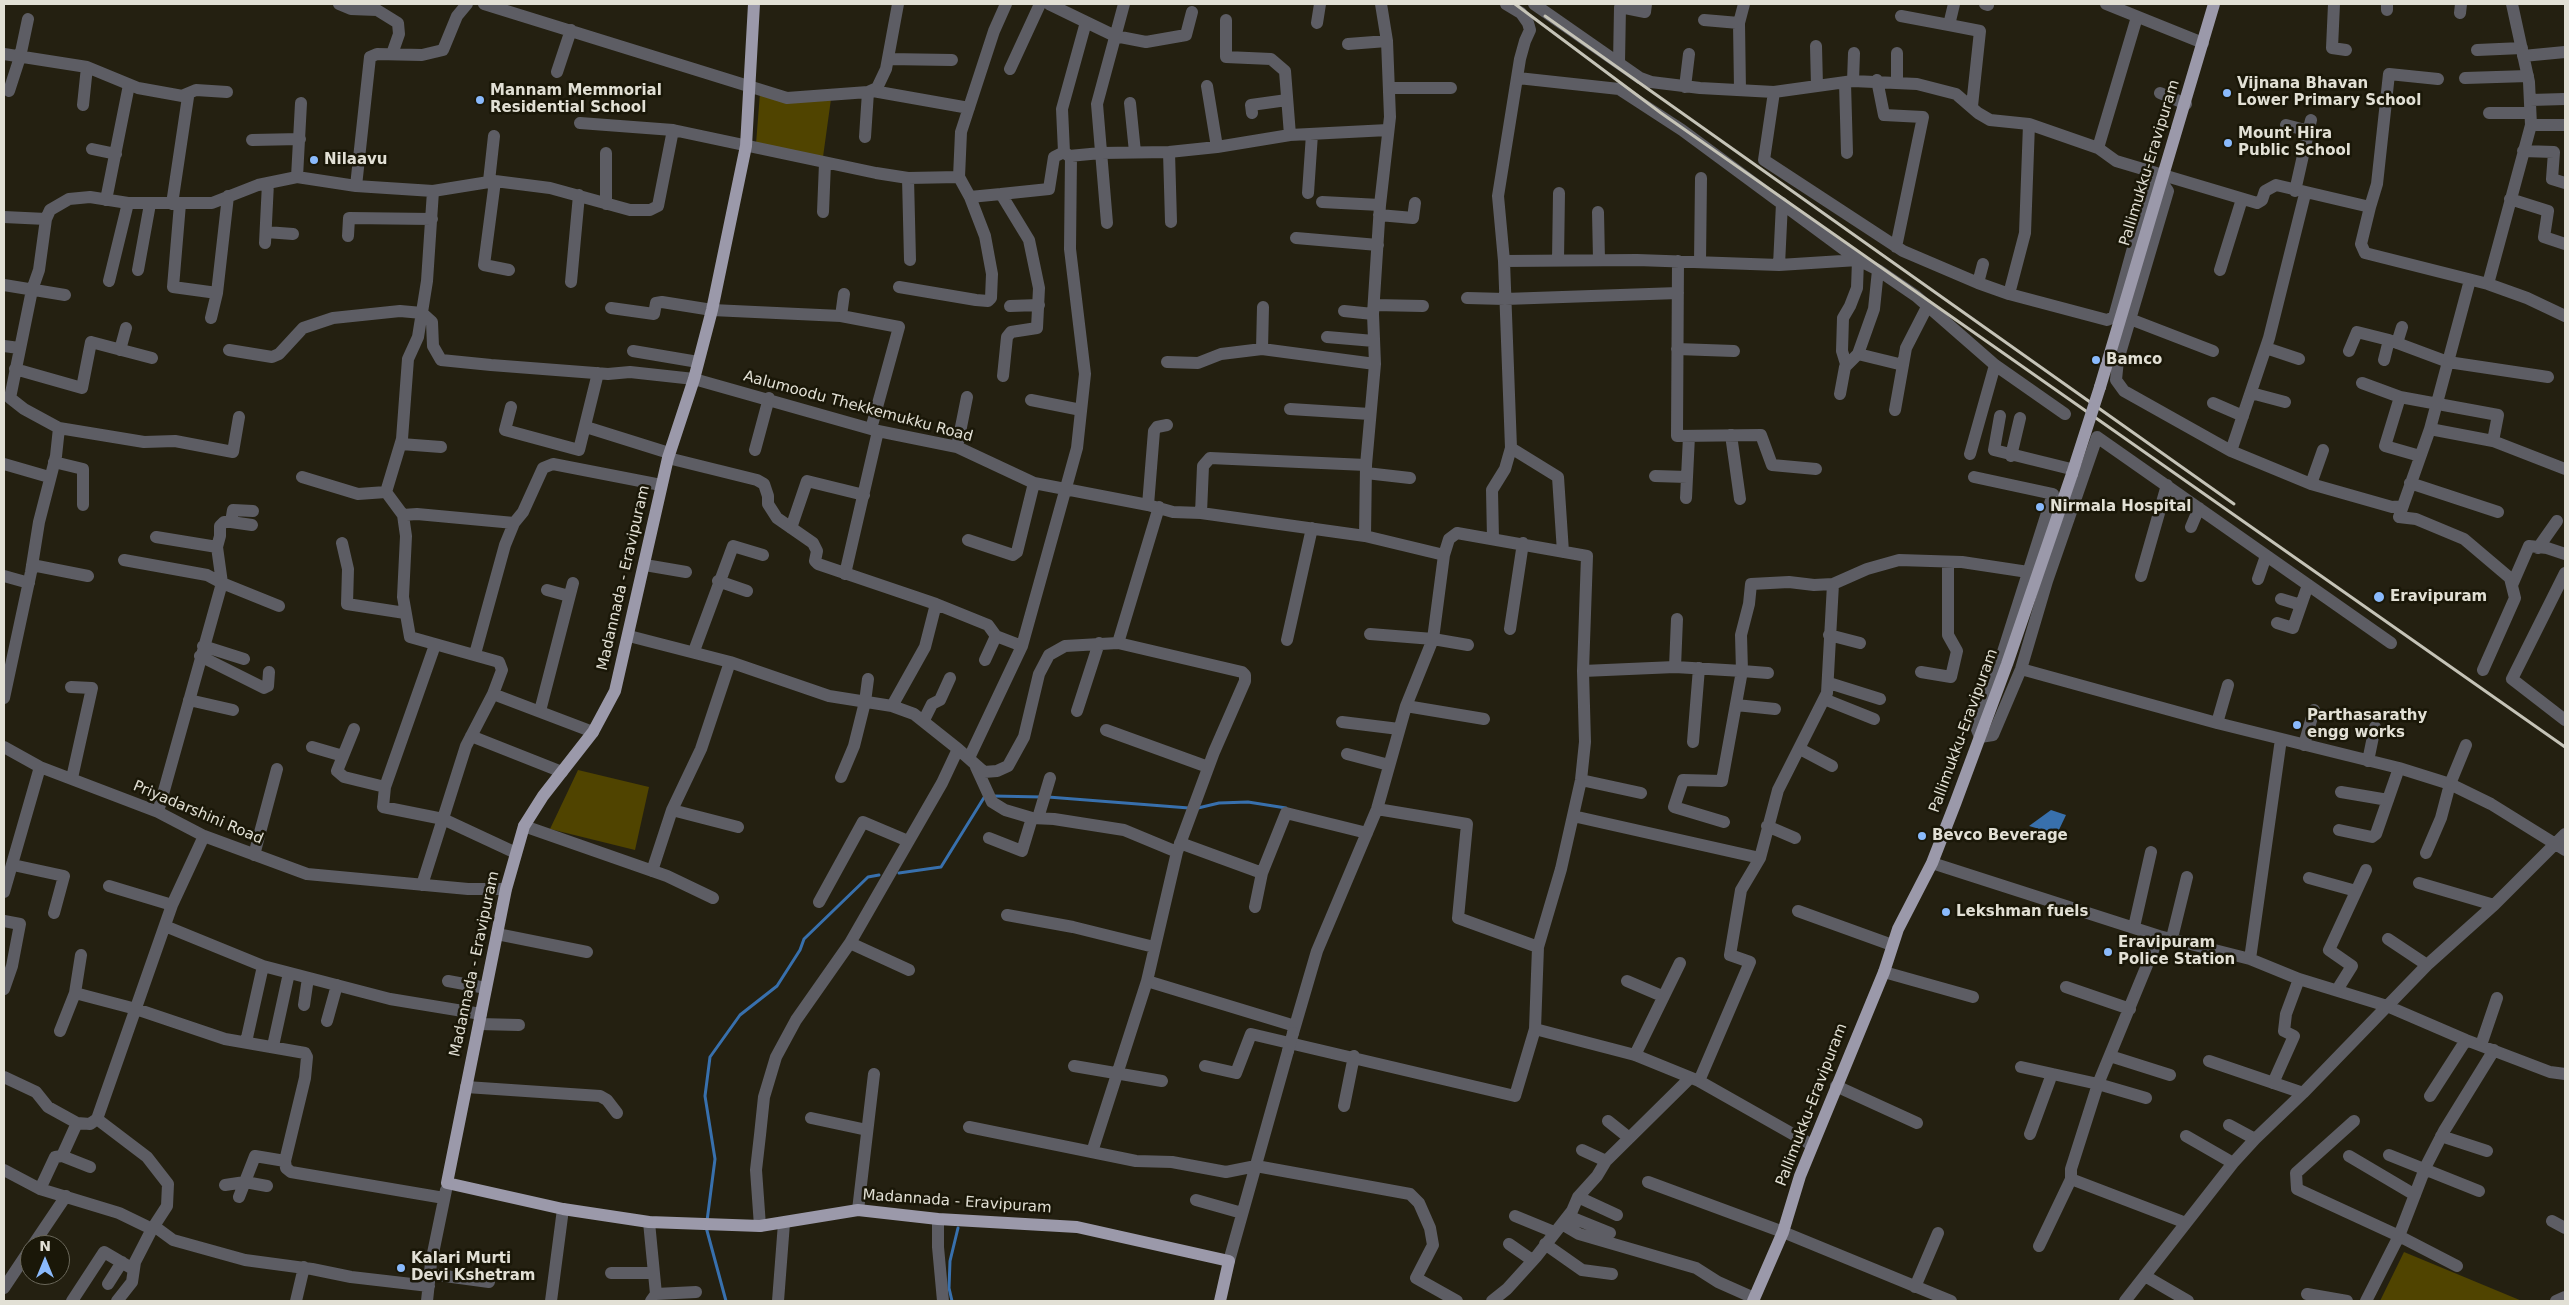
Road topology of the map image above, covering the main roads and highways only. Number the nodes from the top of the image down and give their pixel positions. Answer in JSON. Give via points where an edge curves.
{"nodes":[{"id":1,"x":754,"y":4,"type":"edge"},
{"id":2,"x":2214,"y":4,"type":"edge"},
{"id":3,"x":1754,"y":1300,"type":"edge"},
{"id":4,"x":1220,"y":1301,"type":"edge"}],
"edges":[{"from":1,"to":4,"type":"main road","name":"Madannada - Eravipuram","via":[[746,146],[712,310],[694,379],[668,456],[615,692],[593,732],[524,826],[506,889],[447,1183],[563,1209],[649,1222],[760,1226],[858,1210],[938,1219],[1077,1227],[1229,1261]]},
{"from":2,"to":3,"type":"main road","name":"Pallimukku-Eravipuram","bridge":true,"via":[[2100,387],[2033,573],[1980,737],[1932,863],[1892,945]]}]}
